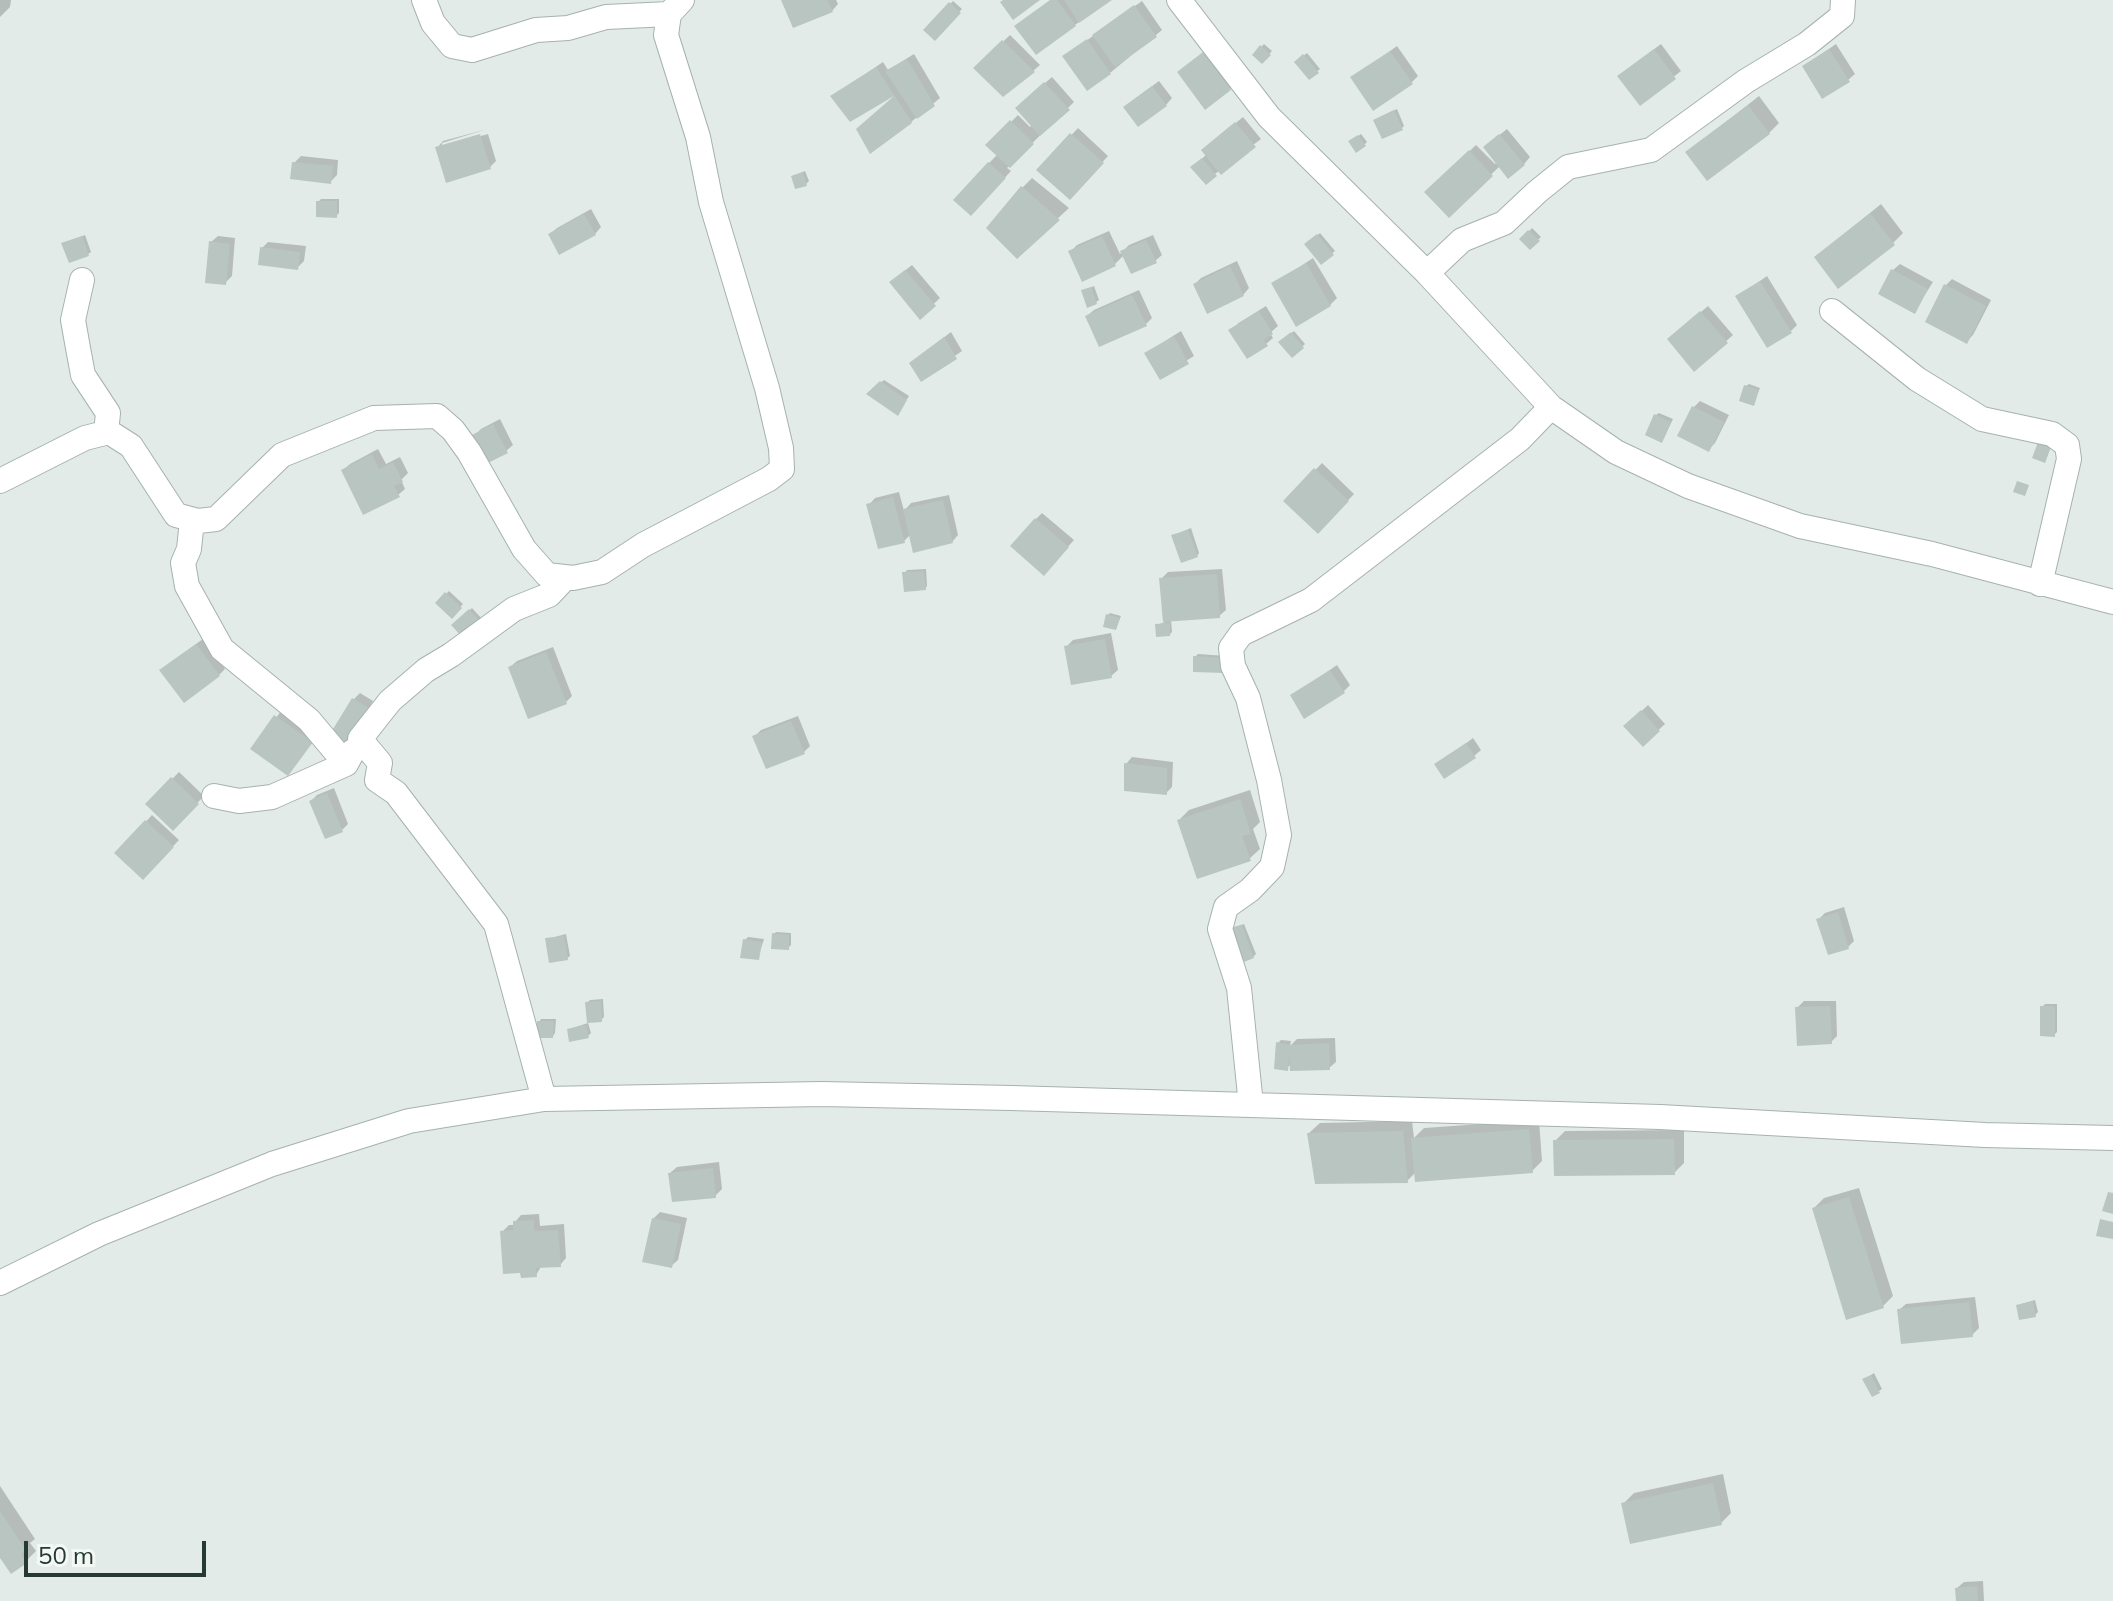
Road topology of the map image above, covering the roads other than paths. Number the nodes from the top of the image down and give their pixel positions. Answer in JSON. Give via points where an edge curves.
{"nodes":[{"id":1,"x":424,"y":0,"type":"edge"},
{"id":2,"x":1179,"y":0,"type":"edge"},
{"id":3,"x":1843,"y":0,"type":"edge"},
{"id":4,"x":675,"y":7,"type":"edge"},
{"id":5,"x":1427,"y":273,"type":"junction"},
{"id":6,"x":82,"y":280,"type":"dead end"},
{"id":7,"x":1832,"y":311,"type":"dead end"},
{"id":8,"x":1551,"y":407,"type":"junction"},
{"id":9,"x":106,"y":433,"type":"junction"},
{"id":10,"x":0,"y":481,"type":"edge"},
{"id":11,"x":192,"y":520,"type":"junction"},
{"id":12,"x":565,"y":578,"type":"junction"},
{"id":13,"x":2040,"y":584,"type":"junction"},
{"id":14,"x":2113,"y":602,"type":"edge"},
{"id":15,"x":360,"y":739,"type":"junction"},
{"id":16,"x":346,"y":764,"type":"junction"},
{"id":17,"x":214,"y":796,"type":"dead end"},
{"id":18,"x":544,"y":1099,"type":"junction"},
{"id":19,"x":1251,"y":1105,"type":"junction"},
{"id":20,"x":2113,"y":1138,"type":"edge"},
{"id":21,"x":0,"y":1283,"type":"edge"}],
"edges":[{"from":1,"to":4,"type":"street","via":[[433,23],[452,46],[472,50],[536,30]]},
{"from":2,"to":5,"type":"street","via":[[1269,117]]},
{"from":3,"to":5,"type":"street","via":[[1842,16],[1818,35],[1651,150],[1568,167],[1504,223],[1462,240]]},
{"from":4,"to":12,"type":"street","via":[[666,35],[767,388],[782,469],[602,572]]},
{"from":5,"to":8,"type":"street"},
{"from":6,"to":9,"type":"street","via":[[73,320],[83,375],[108,413]]},
{"from":7,"to":13,"type":"street","via":[[1917,379],[1982,419],[2052,434],[2067,445],[2069,459]]},
{"from":8,"to":13,"type":"street","via":[[1616,452],[1688,486],[1800,526]]},
{"from":8,"to":19,"type":"street","via":[[1520,439],[1311,600],[1241,634],[1231,648],[1248,698],[1279,835],[1272,867],[1226,907],[1220,929],[1239,988]]},
{"from":9,"to":10,"type":"street","via":[[85,438]]},
{"from":9,"to":11,"type":"street","via":[[131,446],[176,515]]},
{"from":11,"to":12,"type":"street","via":[[216,519],[282,455],[374,418],[437,416],[469,452],[524,549],[547,575]]},
{"from":11,"to":16,"type":"street","via":[[183,563],[187,586],[222,649],[309,720]]},
{"from":12,"to":15,"type":"street","via":[[549,595],[514,609],[426,670],[390,701]]},
{"from":13,"to":14,"type":"street"},
{"from":15,"to":16,"type":"street"},
{"from":15,"to":18,"type":"street","via":[[380,763],[377,780],[396,793],[496,924]]},
{"from":16,"to":17,"type":"street","via":[[272,797],[239,801]]},
{"from":18,"to":19,"type":"street","via":[[822,1094]]},
{"from":18,"to":21,"type":"street","via":[[409,1121],[272,1164],[99,1234]]},
{"from":19,"to":20,"type":"street","via":[[1644,1116]]}]}
